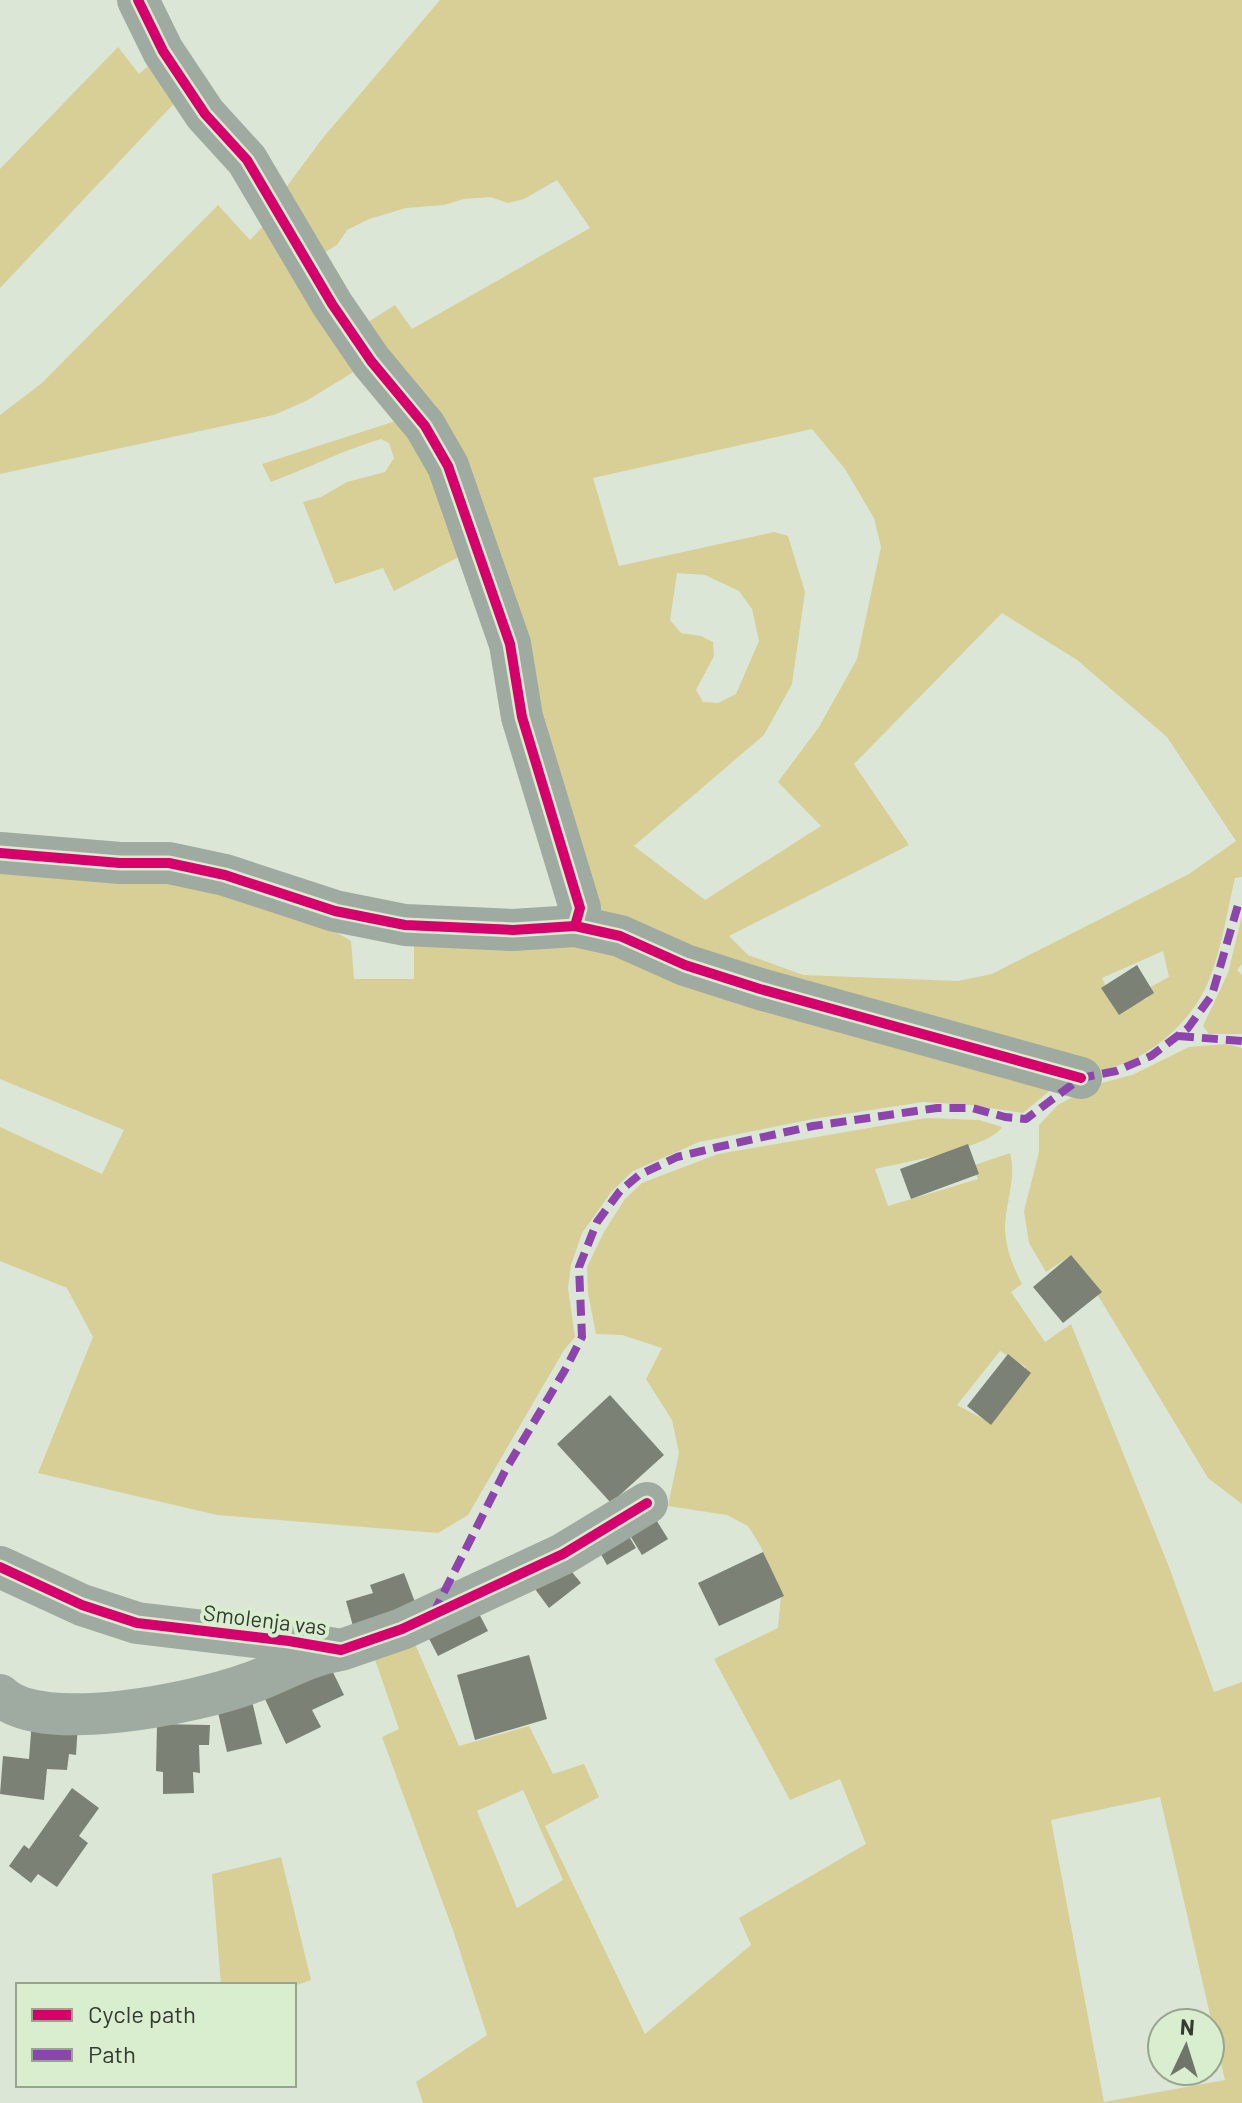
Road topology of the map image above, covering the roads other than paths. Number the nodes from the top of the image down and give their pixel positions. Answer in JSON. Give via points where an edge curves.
{"nodes":[{"id":1,"x":138,"y":0,"type":"edge"},
{"id":2,"x":0,"y":853,"type":"edge"},
{"id":3,"x":575,"y":926,"type":"junction"},
{"id":4,"x":1081,"y":1078,"type":"dead end"},
{"id":5,"x":647,"y":1503,"type":"dead end"},
{"id":6,"x":0,"y":1567,"type":"edge"},
{"id":7,"x":341,"y":1650,"type":"junction"},
{"id":8,"x":0,"y":1695,"type":"edge"}],
"edges":[{"from":1,"to":3,"type":"street","via":[[163,51],[205,114],[247,160],[332,304],[425,426],[448,466],[510,644],[522,717],[580,908]]},
{"from":2,"to":3,"type":"street","via":[[169,863],[225,875],[335,911],[405,925],[513,930]]},
{"from":3,"to":4,"type":"street","via":[[620,936],[685,965],[760,989]]},
{"from":5,"to":7,"type":"street","name":"Smolenja vas","via":[[563,1554],[402,1629]]},
{"from":6,"to":7,"type":"street","name":"Smolenja vas","via":[[82,1605],[137,1623]]},
{"from":7,"to":8,"type":"street","via":[[316,1654],[211,1695],[89,1716],[31,1712]]}]}
